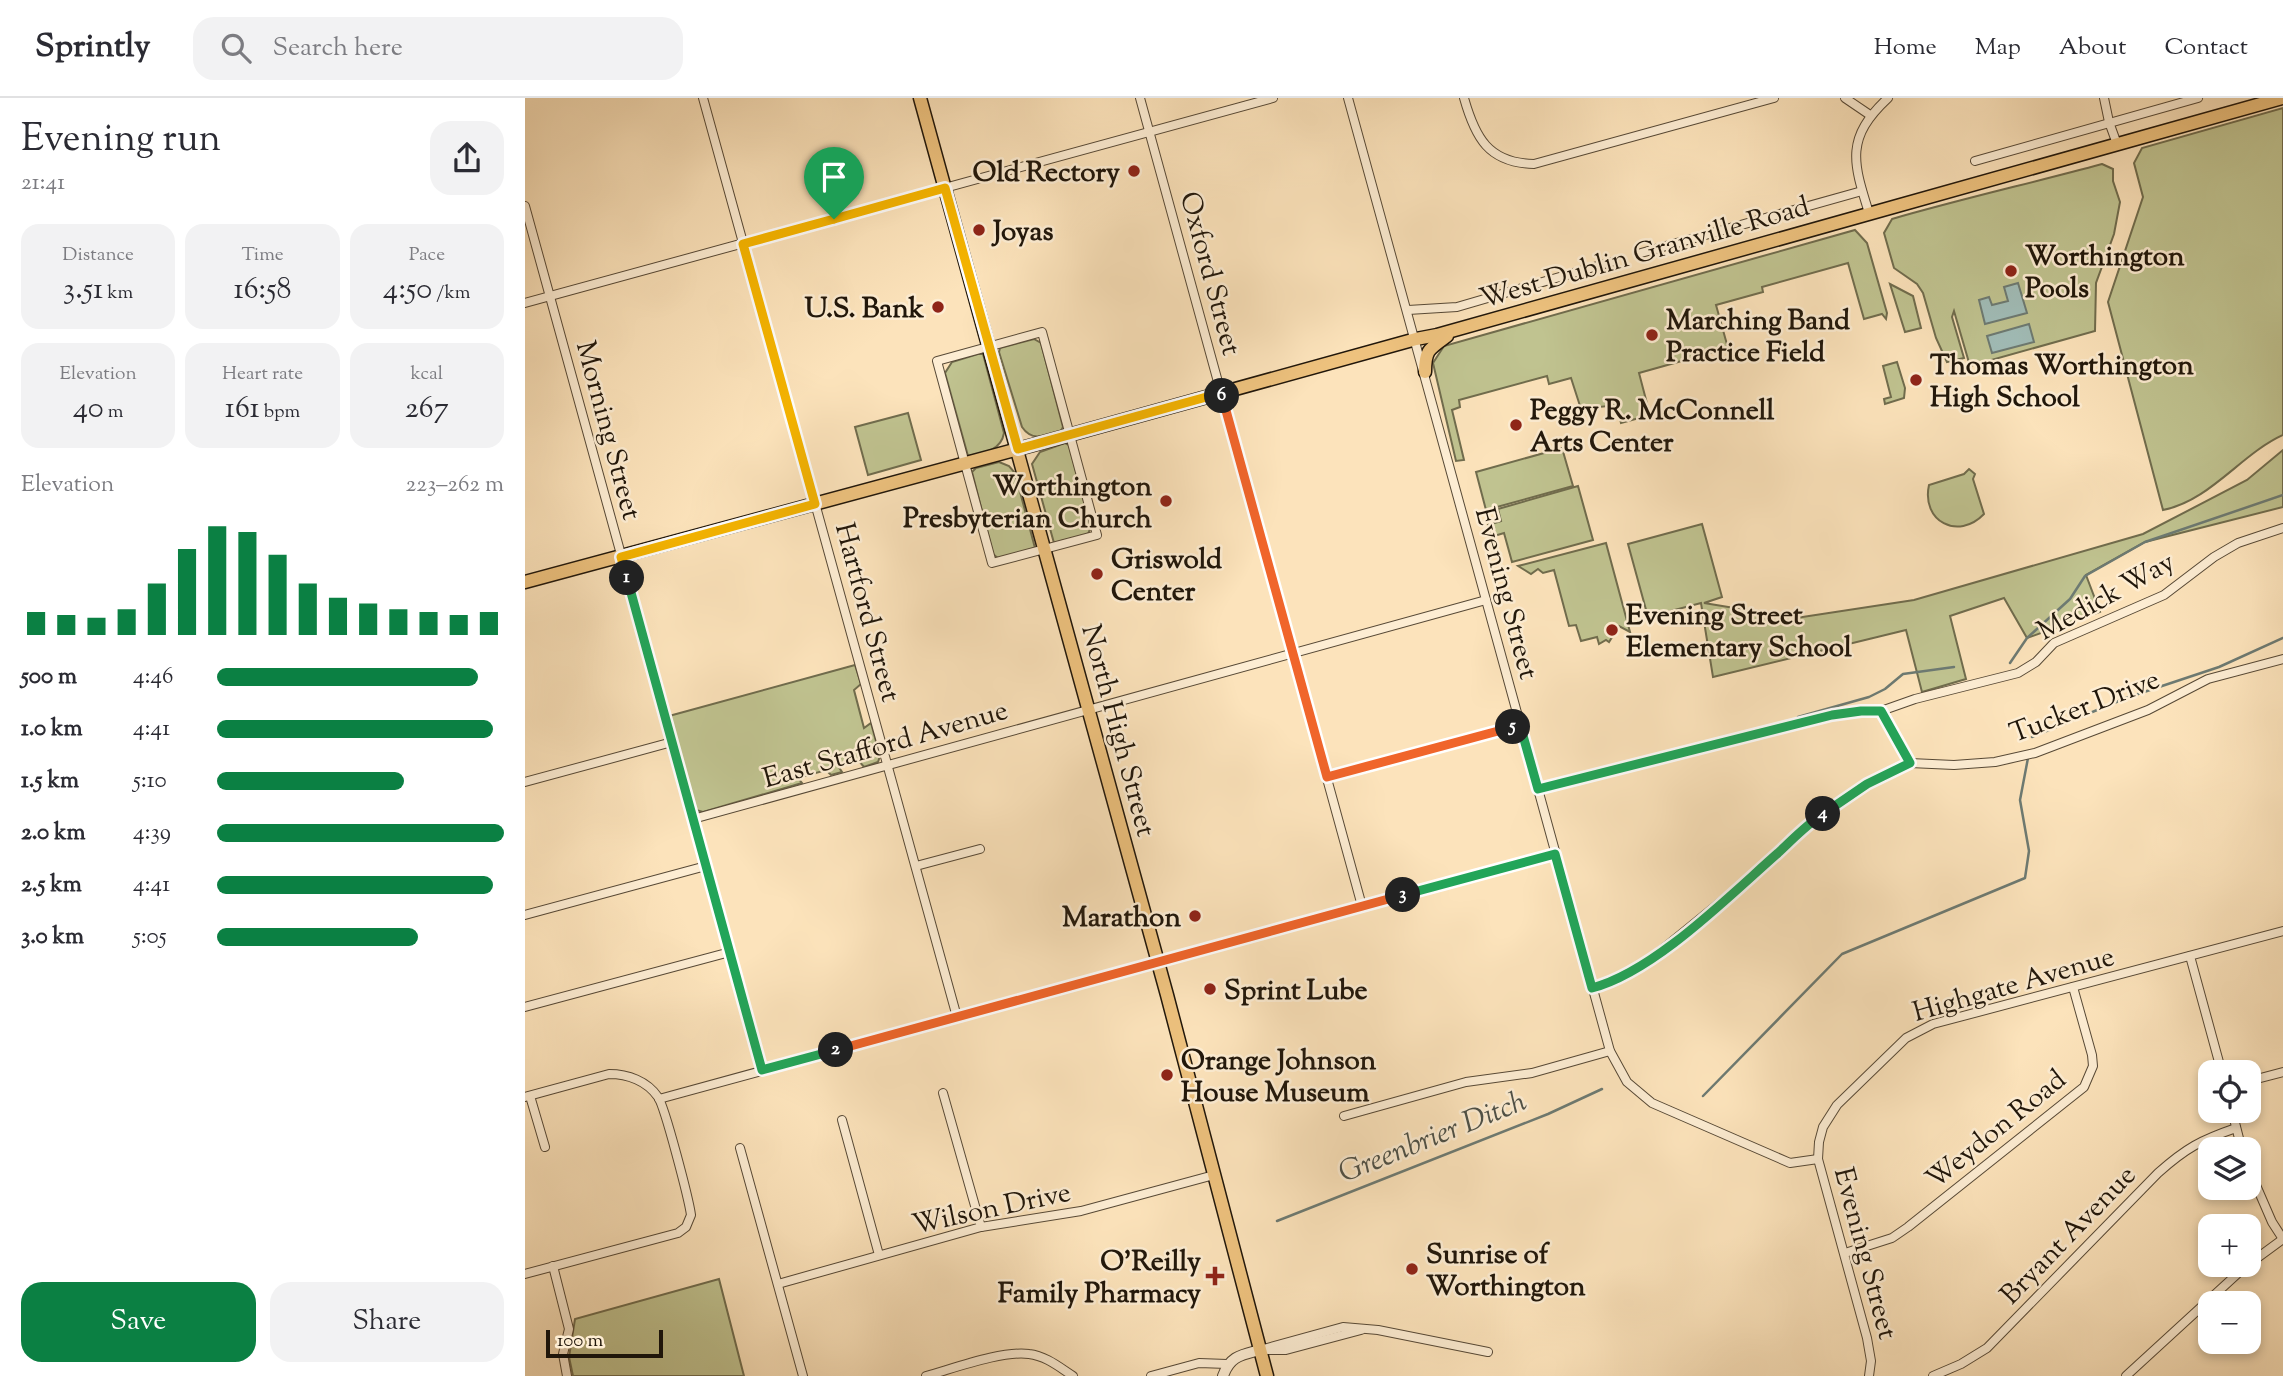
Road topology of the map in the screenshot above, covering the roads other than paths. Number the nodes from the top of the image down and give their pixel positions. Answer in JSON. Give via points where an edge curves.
{"nodes":[{"id":1,"x":703,"y":98,"type":"edge"},
{"id":2,"x":920,"y":98,"type":"edge"},
{"id":3,"x":1140,"y":98,"type":"edge"},
{"id":4,"x":1273,"y":98,"type":"edge"},
{"id":5,"x":1348,"y":98,"type":"edge"},
{"id":6,"x":1464,"y":98,"type":"edge"},
{"id":7,"x":1774,"y":98,"type":"edge"},
{"id":8,"x":1845,"y":98,"type":"edge"},
{"id":9,"x":1888,"y":98,"type":"edge"},
{"id":10,"x":2104,"y":98,"type":"edge"},
{"id":11,"x":2198,"y":98,"type":"edge"},
{"id":12,"x":2282,"y":98,"type":"edge"},
{"id":13,"x":1870,"y":115,"type":"junction"},
{"id":14,"x":2109,"y":122,"type":"junction"},
{"id":15,"x":1149,"y":132,"type":"junction"},
{"id":16,"x":2117,"y":144,"type":"junction"},
{"id":17,"x":1975,"y":161,"type":"dead end"},
{"id":18,"x":945,"y":188,"type":"junction"},
{"id":19,"x":1862,"y":191,"type":"junction"},
{"id":20,"x":525,"y":206,"type":"edge"},
{"id":21,"x":1869,"y":213,"type":"junction"},
{"id":22,"x":743,"y":244,"type":"junction"},
{"id":23,"x":1641,"y":253,"type":"dead end"},
{"id":24,"x":1611,"y":262,"type":"dead end"},
{"id":25,"x":550,"y":296,"type":"junction"},
{"id":26,"x":525,"y":303,"type":"edge"},
{"id":27,"x":1408,"y":310,"type":"junction"},
{"id":28,"x":1456,"y":330,"type":"junction"},
{"id":29,"x":1416,"y":338,"type":"junction"},
{"id":30,"x":989,"y":347,"type":"junction"},
{"id":31,"x":1425,"y":372,"type":"junction"},
{"id":32,"x":1221,"y":393,"type":"junction"},
{"id":33,"x":1070,"y":435,"type":"junction"},
{"id":34,"x":1018,"y":449,"type":"junction"},
{"id":35,"x":965,"y":464,"type":"junction"},
{"id":36,"x":815,"y":504,"type":"junction"},
{"id":37,"x":2283,"y":528,"type":"edge"},
{"id":38,"x":1045,"y":549,"type":"junction"},
{"id":39,"x":621,"y":557,"type":"junction"},
{"id":40,"x":525,"y":582,"type":"edge"},
{"id":41,"x":1486,"y":600,"type":"junction"},
{"id":42,"x":1293,"y":653,"type":"junction"},
{"id":43,"x":2283,"y":659,"type":"edge"},
{"id":44,"x":1089,"y":710,"type":"junction"},
{"id":45,"x":1881,"y":711,"type":"junction"},
{"id":46,"x":1520,"y":725,"type":"junction"},
{"id":47,"x":671,"y":742,"type":"junction"},
{"id":48,"x":1910,"y":763,"type":"junction"},
{"id":49,"x":888,"y":766,"type":"junction"},
{"id":50,"x":1327,"y":777,"type":"junction"},
{"id":51,"x":525,"y":782,"type":"edge"},
{"id":52,"x":1538,"y":789,"type":"junction"},
{"id":53,"x":693,"y":819,"type":"junction"},
{"id":54,"x":980,"y":849,"type":"dead end"},
{"id":55,"x":1555,"y":854,"type":"junction"},
{"id":56,"x":706,"y":866,"type":"junction"},
{"id":57,"x":916,"y":866,"type":"junction"},
{"id":58,"x":1361,"y":906,"type":"junction"},
{"id":59,"x":525,"y":915,"type":"edge"},
{"id":60,"x":2283,"y":931,"type":"edge"},
{"id":61,"x":730,"y":952,"type":"junction"},
{"id":62,"x":2190,"y":956,"type":"junction"},
{"id":63,"x":1157,"y":962,"type":"junction"},
{"id":64,"x":1592,"y":988,"type":"junction"},
{"id":65,"x":2073,"y":988,"type":"junction"},
{"id":66,"x":525,"y":1007,"type":"edge"},
{"id":67,"x":957,"y":1017,"type":"junction"},
{"id":68,"x":1610,"y":1051,"type":"junction"},
{"id":69,"x":2218,"y":1060,"type":"edge"},
{"id":70,"x":762,"y":1070,"type":"junction"},
{"id":71,"x":2283,"y":1072,"type":"edge"},
{"id":72,"x":2261,"y":1078,"type":"edge"},
{"id":73,"x":943,"y":1093,"type":"dead end"},
{"id":74,"x":528,"y":1097,"type":"edge"},
{"id":75,"x":659,"y":1099,"type":"junction"},
{"id":76,"x":1344,"y":1116,"type":"dead end"},
{"id":77,"x":842,"y":1120,"type":"dead end"},
{"id":78,"x":2235,"y":1123,"type":"edge"},
{"id":79,"x":2236,"y":1128,"type":"junction"},
{"id":80,"x":2238,"y":1137,"type":"edge"},
{"id":81,"x":545,"y":1147,"type":"dead end"},
{"id":82,"x":740,"y":1148,"type":"dead end"},
{"id":83,"x":1818,"y":1160,"type":"junction"},
{"id":84,"x":1214,"y":1175,"type":"junction"},
{"id":85,"x":2261,"y":1198,"type":"edge"},
{"id":86,"x":981,"y":1227,"type":"junction"},
{"id":87,"x":2283,"y":1239,"type":"edge"},
{"id":88,"x":1845,"y":1253,"type":"junction"},
{"id":89,"x":879,"y":1255,"type":"junction"},
{"id":90,"x":2261,"y":1255,"type":"edge"},
{"id":91,"x":553,"y":1266,"type":"junction"},
{"id":92,"x":525,"y":1274,"type":"edge"},
{"id":93,"x":2235,"y":1277,"type":"edge"},
{"id":94,"x":778,"y":1284,"type":"junction"},
{"id":95,"x":1260,"y":1350,"type":"junction"},
{"id":96,"x":1487,"y":1352,"type":"dead end"},
{"id":97,"x":1227,"y":1364,"type":"junction"},
{"id":98,"x":565,"y":1376,"type":"edge"},
{"id":99,"x":803,"y":1376,"type":"edge"},
{"id":100,"x":926,"y":1376,"type":"edge"},
{"id":101,"x":1073,"y":1376,"type":"edge"},
{"id":102,"x":1151,"y":1376,"type":"edge"},
{"id":103,"x":1223,"y":1376,"type":"edge"},
{"id":104,"x":1267,"y":1376,"type":"edge"},
{"id":105,"x":1869,"y":1376,"type":"edge"},
{"id":106,"x":1933,"y":1376,"type":"edge"},
{"id":107,"x":2126,"y":1376,"type":"edge"}],
"edges":[{"from":1,"to":22,"type":"street","name":"Hartford Street"},
{"from":2,"to":18,"type":"main road","name":"North High Street"},
{"from":3,"to":15,"type":"street","name":"Oxford Street"},
{"from":4,"to":15,"type":"street"},
{"from":5,"to":27,"type":"street","name":"Evening Street"},
{"from":6,"to":7,"type":"street","via":[[1476,134],[1485,145],[1499,156],[1523,164]]},
{"from":8,"to":13,"type":"street"},
{"from":9,"to":13,"type":"street"},
{"from":10,"to":14,"type":"street"},
{"from":11,"to":14,"type":"street"},
{"from":12,"to":16,"type":"main road","name":"West Dublin Granville Road"},
{"from":13,"to":19,"type":"street","via":[[1856,151]]},
{"from":14,"to":16,"type":"street"},
{"from":14,"to":17,"type":"street"},
{"from":15,"to":18,"type":"street"},
{"from":15,"to":32,"type":"street","name":"Oxford Street"},
{"from":16,"to":21,"type":"main road","name":"West Dublin Granville Road"},
{"from":18,"to":22,"type":"street"},
{"from":18,"to":30,"type":"main road","name":"North High Street"},
{"from":19,"to":21,"type":"street"},
{"from":19,"to":23,"type":"street"},
{"from":20,"to":25,"type":"street","name":"Morning Street"},
{"from":21,"to":28,"type":"main road","name":"West Dublin Granville Road"},
{"from":22,"to":25,"type":"street"},
{"from":22,"to":36,"type":"street","name":"Hartford Street"},
{"from":24,"to":27,"type":"street","via":[[1457,307]]},
{"from":25,"to":26,"type":"street"},
{"from":25,"to":39,"type":"street","name":"Morning Street"},
{"from":27,"to":29,"type":"street","name":"Evening Street"},
{"from":28,"to":29,"type":"main road","name":"West Dublin Granville Road"},
{"from":28,"to":31,"type":"main road","via":[[1429,349]]},
{"from":29,"to":31,"type":"street","name":"Evening Street"},
{"from":29,"to":32,"type":"main road","name":"West Dublin Granville Road"},
{"from":30,"to":33,"type":"street","via":[[1042,332]]},
{"from":30,"to":34,"type":"main road","name":"North High Street"},
{"from":30,"to":35,"type":"street","via":[[937,361]]},
{"from":31,"to":41,"type":"street","name":"Evening Street"},
{"from":32,"to":33,"type":"main road","name":"West Dublin Granville Road"},
{"from":32,"to":42,"type":"street","name":"Oxford Street"},
{"from":33,"to":34,"type":"main road","name":"West Dublin Granville Road"},
{"from":33,"to":38,"type":"street","via":[[1097,535]]},
{"from":34,"to":35,"type":"main road","name":"West Dublin Granville Road"},
{"from":34,"to":38,"type":"main road","name":"North High Street"},
{"from":35,"to":36,"type":"main road","name":"West Dublin Granville Road"},
{"from":35,"to":38,"type":"street","via":[[992,563]]},
{"from":36,"to":39,"type":"main road","name":"West Dublin Granville Road"},
{"from":36,"to":49,"type":"street","name":"Hartford Street"},
{"from":37,"to":45,"type":"street","name":"Medick Way","via":[[2238,543],[2164,594],[2054,643],[2018,673]]},
{"from":38,"to":44,"type":"main road","name":"North High Street"},
{"from":39,"to":40,"type":"main road","name":"West Dublin Granville Road"},
{"from":39,"to":47,"type":"street","name":"Morning Street"},
{"from":41,"to":42,"type":"street","name":"East Stafford Avenue"},
{"from":41,"to":46,"type":"street","name":"Evening Street"},
{"from":42,"to":44,"type":"street","name":"East Stafford Avenue"},
{"from":42,"to":50,"type":"street","name":"Oxford Street"},
{"from":43,"to":48,"type":"street","name":"Tucker Drive","via":[[2208,679],[2148,710],[2035,753],[1995,762]]},
{"from":44,"to":49,"type":"street","name":"East Stafford Avenue"},
{"from":44,"to":63,"type":"main road","name":"North High Street"},
{"from":45,"to":48,"type":"street"},
{"from":45,"to":52,"type":"street","name":"Medick Way","via":[[1832,715]]},
{"from":46,"to":50,"type":"street"},
{"from":46,"to":52,"type":"street","name":"Evening Street"},
{"from":47,"to":51,"type":"street"},
{"from":47,"to":53,"type":"street","name":"Morning Street"},
{"from":48,"to":64,"type":"street","name":"Tucker Drive","via":[[1867,784],[1814,820],[1652,958],[1612,982]]},
{"from":49,"to":53,"type":"street","name":"East Stafford Avenue"},
{"from":49,"to":57,"type":"street","name":"Hartford Street"},
{"from":50,"to":58,"type":"street","name":"Oxford Street"},
{"from":52,"to":55,"type":"street","name":"Evening Street"},
{"from":53,"to":56,"type":"street","name":"Morning Street"},
{"from":54,"to":57,"type":"street"},
{"from":55,"to":58,"type":"street"},
{"from":55,"to":64,"type":"street","name":"Evening Street"},
{"from":56,"to":59,"type":"street"},
{"from":56,"to":61,"type":"street","name":"Morning Street"},
{"from":57,"to":67,"type":"street","name":"Hartford Street"},
{"from":58,"to":63,"type":"street"},
{"from":60,"to":62,"type":"street","name":"Highgate Avenue"},
{"from":61,"to":66,"type":"street"},
{"from":61,"to":70,"type":"street","name":"Morning Street"},
{"from":62,"to":65,"type":"street","name":"Highgate Avenue"},
{"from":62,"to":69,"type":"street"},
{"from":63,"to":67,"type":"street"},
{"from":63,"to":84,"type":"main road","name":"North High Street"},
{"from":64,"to":68,"type":"street","name":"Evening Street"},
{"from":65,"to":83,"type":"street","name":"Highgate Avenue","via":[[1933,1024],[1906,1038],[1829,1116]]},
{"from":65,"to":88,"type":"street","name":"Weydon Road","via":[[2092,1055],[2093,1066],[2084,1087],[1908,1227],[1892,1238]]},
{"from":67,"to":70,"type":"street"},
{"from":68,"to":76,"type":"street"},
{"from":68,"to":83,"type":"street","name":"Evening Street","via":[[1627,1082],[1652,1103],[1790,1163]]},
{"from":70,"to":75,"type":"street"},
{"from":71,"to":72,"type":"street"},
{"from":73,"to":86,"type":"street"},
{"from":74,"to":75,"type":"street","via":[[621,1074],[642,1082]]},
{"from":74,"to":81,"type":"street"},
{"from":75,"to":91,"type":"street","via":[[690,1210],[686,1227],[678,1233]]},
{"from":77,"to":89,"type":"street"},
{"from":78,"to":79,"type":"street"},
{"from":79,"to":80,"type":"street"},
{"from":79,"to":106,"type":"street","name":"Bryant Avenue","via":[[2182,1152],[1987,1348]]},
{"from":82,"to":94,"type":"street"},
{"from":83,"to":88,"type":"street","name":"Evening Street"},
{"from":84,"to":86,"type":"street","name":"Wilson Drive","via":[[1080,1211]]},
{"from":84,"to":95,"type":"main road","name":"North High Street"},
{"from":85,"to":87,"type":"street"},
{"from":86,"to":89,"type":"street","name":"Wilson Drive"},
{"from":87,"to":90,"type":"street"},
{"from":88,"to":105,"type":"street","name":"Evening Street","via":[[1870,1349]]},
{"from":89,"to":94,"type":"street","name":"Wilson Drive"},
{"from":91,"to":92,"type":"street"},
{"from":91,"to":98,"type":"street","via":[[569,1329],[563,1354]]},
{"from":93,"to":107,"type":"street"},
{"from":94,"to":99,"type":"street"},
{"from":95,"to":96,"type":"street","via":[[1343,1327]]},
{"from":95,"to":97,"type":"street","via":[[1241,1354]]},
{"from":95,"to":104,"type":"main road","name":"North High Street"},
{"from":97,"to":102,"type":"street","via":[[1199,1363]]},
{"from":97,"to":103,"type":"street"},
{"from":100,"to":101,"type":"street","via":[[1029,1354],[1047,1359]]}]}
